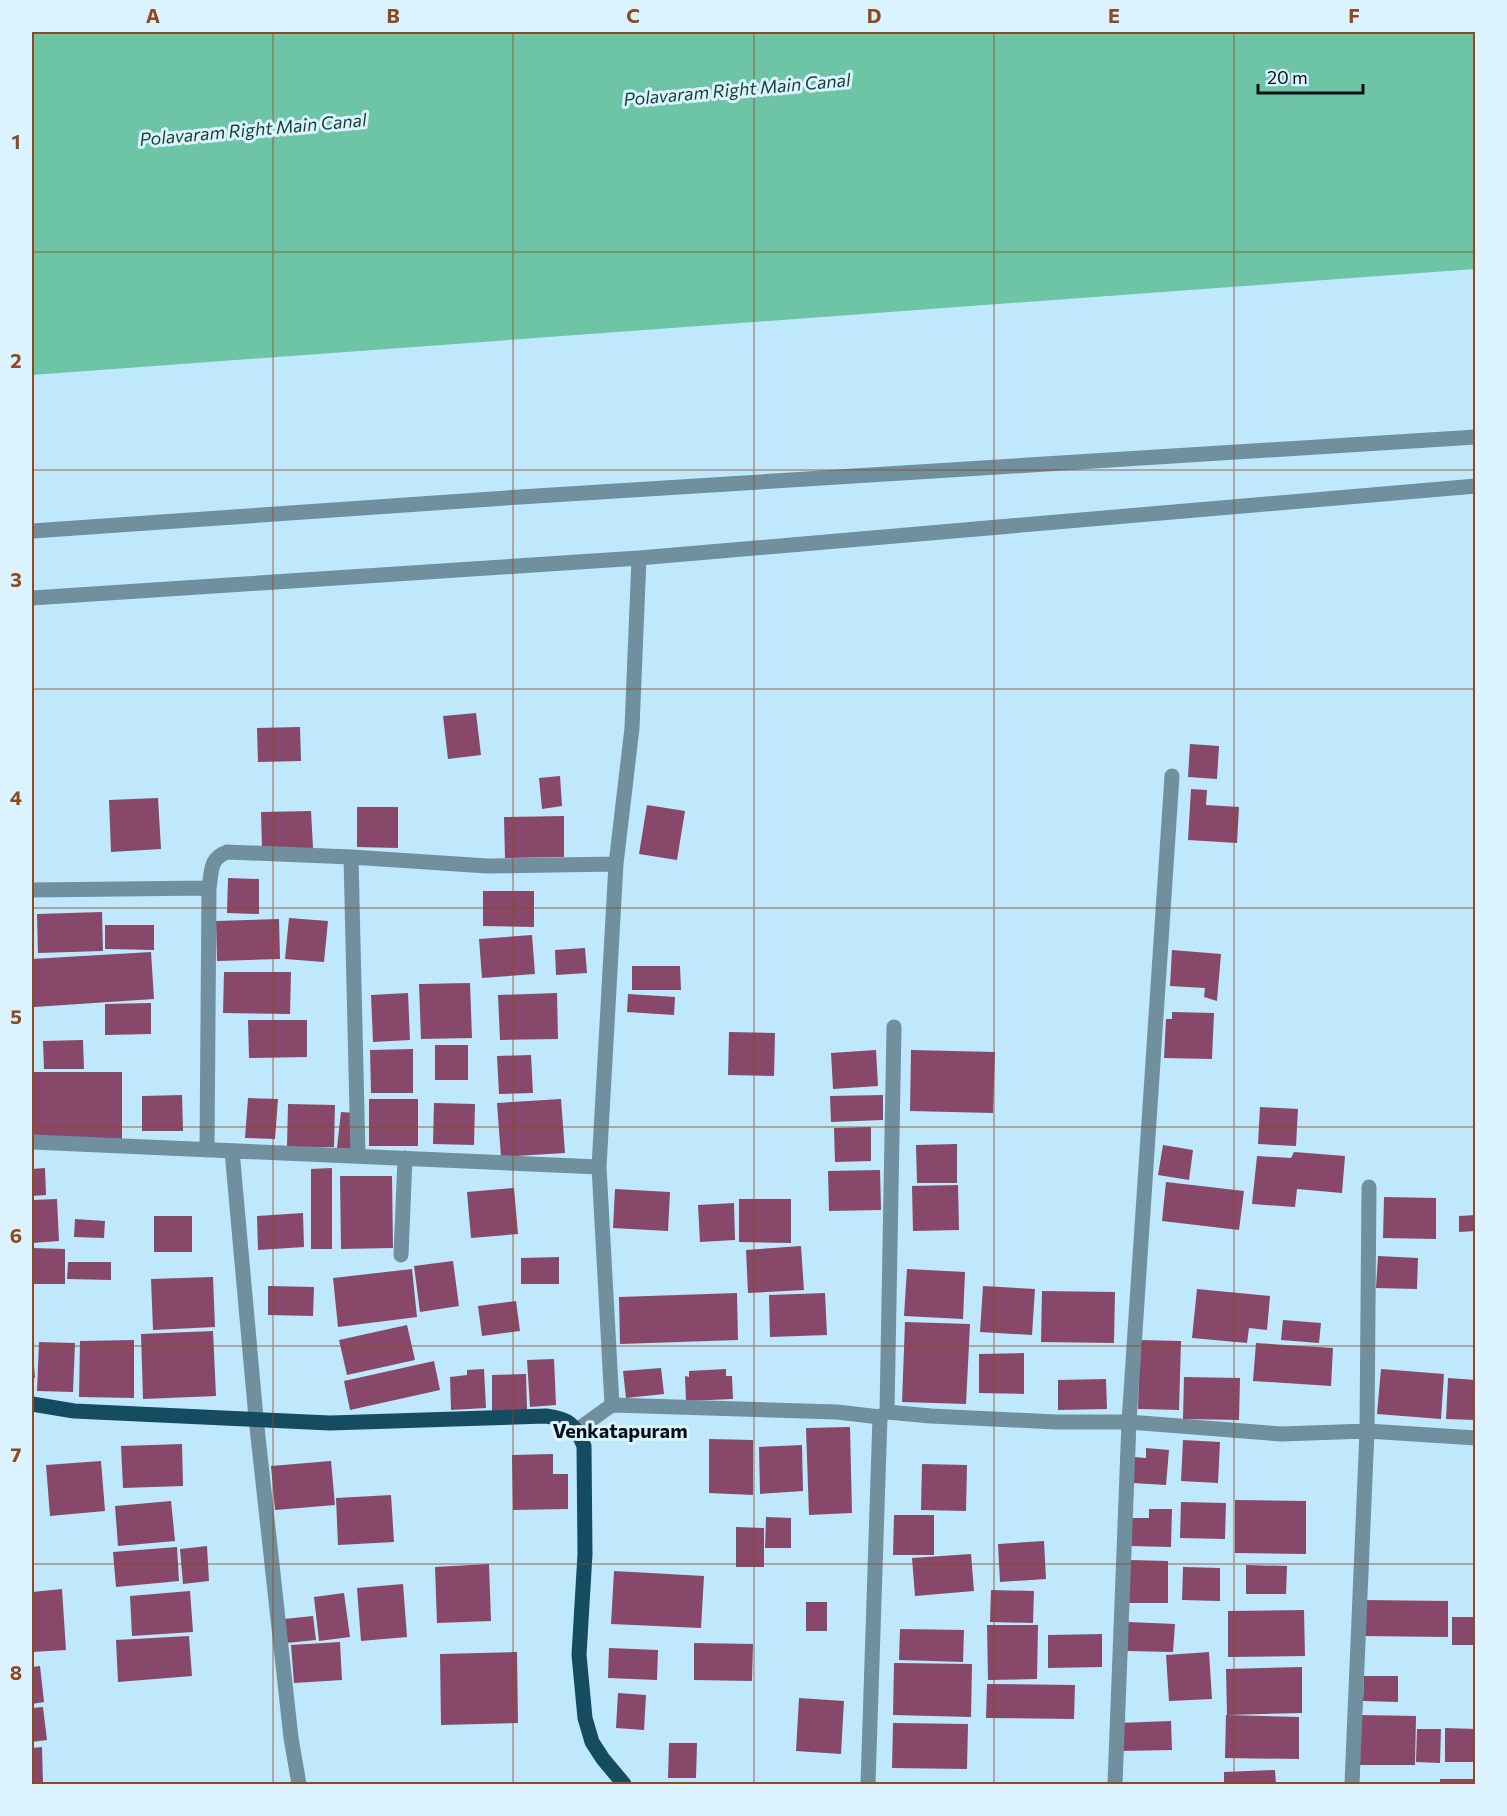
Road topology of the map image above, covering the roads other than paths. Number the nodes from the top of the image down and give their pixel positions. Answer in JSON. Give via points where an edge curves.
{"nodes":[{"id":1,"x":1476,"y":437,"type":"edge"},
{"id":2,"x":1476,"y":486,"type":"edge"},
{"id":3,"x":32,"y":531,"type":"edge"},
{"id":4,"x":639,"y":558,"type":"junction"},
{"id":5,"x":32,"y":598,"type":"edge"},
{"id":6,"x":1172,"y":776,"type":"dead end"},
{"id":7,"x":351,"y":857,"type":"junction"},
{"id":8,"x":616,"y":864,"type":"junction"},
{"id":9,"x":209,"y":888,"type":"junction"},
{"id":10,"x":32,"y":890,"type":"edge"},
{"id":11,"x":894,"y":1027,"type":"dead end"},
{"id":12,"x":32,"y":1142,"type":"edge"},
{"id":13,"x":207,"y":1150,"type":"junction"},
{"id":14,"x":232,"y":1151,"type":"junction"},
{"id":15,"x":358,"y":1155,"type":"junction"},
{"id":16,"x":405,"y":1158,"type":"junction"},
{"id":17,"x":599,"y":1167,"type":"junction"},
{"id":18,"x":1369,"y":1187,"type":"dead end"},
{"id":19,"x":400,"y":1255,"type":"dead end"},
{"id":20,"x":32,"y":1404,"type":"edge"},
{"id":21,"x":612,"y":1405,"type":"junction"},
{"id":22,"x":883,"y":1414,"type":"junction"},
{"id":23,"x":256,"y":1418,"type":"junction"},
{"id":24,"x":1129,"y":1422,"type":"junction"},
{"id":25,"x":577,"y":1430,"type":"junction"},
{"id":26,"x":1367,"y":1431,"type":"junction"},
{"id":27,"x":1476,"y":1438,"type":"edge"},
{"id":28,"x":298,"y":1785,"type":"edge"},
{"id":29,"x":624,"y":1785,"type":"edge"},
{"id":30,"x":867,"y":1785,"type":"edge"},
{"id":31,"x":1115,"y":1785,"type":"edge"},
{"id":32,"x":1352,"y":1785,"type":"edge"}],
"edges":[{"from":1,"to":3,"type":"street"},
{"from":2,"to":4,"type":"street"},
{"from":4,"to":5,"type":"street"},
{"from":4,"to":8,"type":"street","via":[[632,728]]},
{"from":6,"to":24,"type":"street"},
{"from":7,"to":8,"type":"street","via":[[487,866]]},
{"from":7,"to":9,"type":"street","via":[[227,852],[213,862]]},
{"from":7,"to":15,"type":"street"},
{"from":8,"to":17,"type":"street"},
{"from":9,"to":10,"type":"street"},
{"from":9,"to":13,"type":"street"},
{"from":11,"to":22,"type":"street"},
{"from":12,"to":13,"type":"street"},
{"from":13,"to":14,"type":"street"},
{"from":14,"to":15,"type":"street"},
{"from":14,"to":23,"type":"street"},
{"from":15,"to":16,"type":"street"},
{"from":16,"to":17,"type":"street"},
{"from":16,"to":19,"type":"street"},
{"from":17,"to":21,"type":"street"},
{"from":18,"to":26,"type":"street"},
{"from":20,"to":23,"type":"main road","via":[[74,1411]]},
{"from":21,"to":22,"type":"street"},
{"from":21,"to":25,"type":"street"},
{"from":22,"to":24,"type":"street"},
{"from":22,"to":30,"type":"street"},
{"from":23,"to":25,"type":"main road","via":[[330,1423],[546,1416],[564,1418]]},
{"from":23,"to":28,"type":"street"},
{"from":24,"to":26,"type":"street","via":[[1281,1434]]},
{"from":24,"to":31,"type":"street"},
{"from":25,"to":29,"type":"main road","via":[[584,1446],[585,1554],[579,1655],[585,1718],[592,1742]]},
{"from":26,"to":27,"type":"street"},
{"from":26,"to":32,"type":"street"}]}
